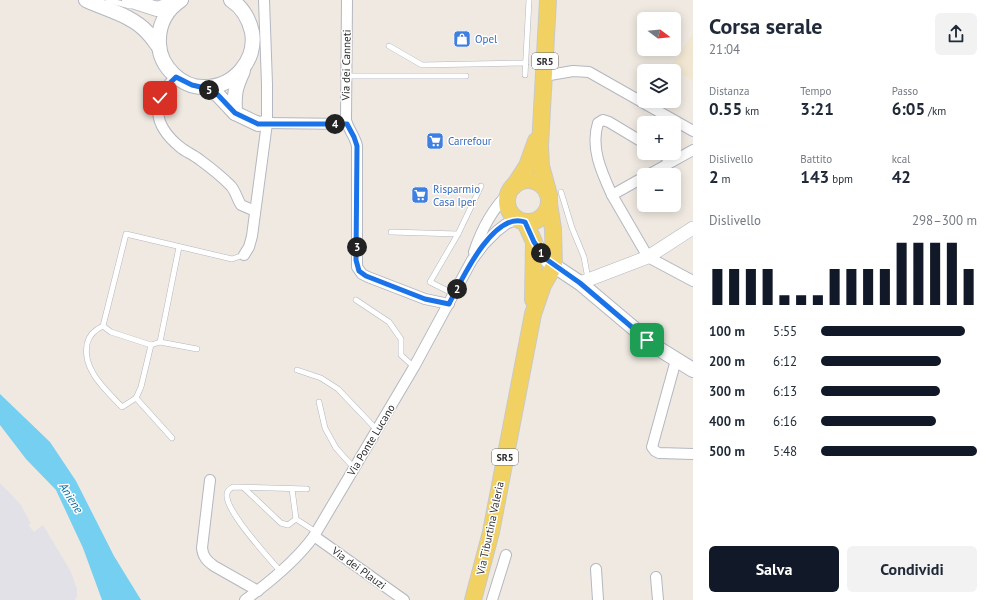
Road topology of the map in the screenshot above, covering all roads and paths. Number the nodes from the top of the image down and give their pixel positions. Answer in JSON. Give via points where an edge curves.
{"nodes":[{"id":1,"x":86,"y":0,"type":"edge"},
{"id":2,"x":108,"y":0,"type":"edge"},
{"id":3,"x":129,"y":0,"type":"edge"},
{"id":4,"x":180,"y":0,"type":"edge"},
{"id":5,"x":231,"y":0,"type":"edge"},
{"id":6,"x":264,"y":0,"type":"edge"},
{"id":7,"x":347,"y":0,"type":"edge"},
{"id":8,"x":529,"y":0,"type":"edge"},
{"id":9,"x":548,"y":0,"type":"edge"},
{"id":10,"x":242,"y":6,"type":"edge"},
{"id":11,"x":157,"y":9,"type":"junction"},
{"id":12,"x":389,"y":46,"type":"dead end"},
{"id":13,"x":159,"y":47,"type":"junction"},
{"id":14,"x":526,"y":63,"type":"junction"},
{"id":15,"x":246,"y":64,"type":"junction"},
{"id":16,"x":525,"y":74,"type":"dead end"},
{"id":17,"x":346,"y":76,"type":"junction"},
{"id":18,"x":466,"y":76,"type":"dead end"},
{"id":19,"x":544,"y":76,"type":"junction"},
{"id":20,"x":172,"y":81,"type":"junction"},
{"id":21,"x":205,"y":88,"type":"junction"},
{"id":22,"x":235,"y":113,"type":"junction"},
{"id":23,"x":540,"y":122,"type":"junction"},
{"id":24,"x":267,"y":123,"type":"junction"},
{"id":25,"x":347,"y":124,"type":"junction"},
{"id":26,"x":693,"y":131,"type":"edge"},
{"id":27,"x":637,"y":139,"type":"edge"},
{"id":28,"x":693,"y":150,"type":"edge"},
{"id":29,"x":673,"y":161,"type":"joint"},
{"id":30,"x":660,"y":168,"type":"edge"},
{"id":31,"x":637,"y":181,"type":"edge"},
{"id":32,"x":481,"y":186,"type":"dead end"},
{"id":33,"x":511,"y":190,"type":"junction"},
{"id":34,"x":612,"y":195,"type":"junction"},
{"id":35,"x":553,"y":197,"type":"junction"},
{"id":36,"x":255,"y":210,"type":"junction"},
{"id":37,"x":521,"y":221,"type":"junction"},
{"id":38,"x":693,"y":228,"type":"edge"},
{"id":39,"x":391,"y":232,"type":"dead end"},
{"id":40,"x":458,"y":234,"type":"junction"},
{"id":41,"x":534,"y":242,"type":"junction"},
{"id":42,"x":179,"y":247,"type":"junction"},
{"id":43,"x":244,"y":255,"type":"joint"},
{"id":44,"x":648,"y":257,"type":"junction"},
{"id":45,"x":472,"y":260,"type":"junction"},
{"id":46,"x":554,"y":266,"type":"junction"},
{"id":47,"x":584,"y":281,"type":"junction"},
{"id":48,"x":693,"y":281,"type":"edge"},
{"id":49,"x":454,"y":294,"type":"junction"},
{"id":50,"x":356,"y":300,"type":"dead end"},
{"id":51,"x":449,"y":304,"type":"junction"},
{"id":52,"x":533,"y":314,"type":"junction"},
{"id":53,"x":103,"y":326,"type":"junction"},
{"id":54,"x":160,"y":342,"type":"junction"},
{"id":55,"x":150,"y":345,"type":"junction"},
{"id":56,"x":197,"y":349,"type":"dead end"},
{"id":57,"x":676,"y":360,"type":"junction"},
{"id":58,"x":414,"y":367,"type":"junction"},
{"id":59,"x":296,"y":370,"type":"dead end"},
{"id":60,"x":693,"y":370,"type":"edge"},
{"id":61,"x":136,"y":398,"type":"junction"},
{"id":62,"x":319,"y":402,"type":"dead end"},
{"id":63,"x":377,"y":430,"type":"junction"},
{"id":64,"x":172,"y":438,"type":"dead end"},
{"id":65,"x":693,"y":454,"type":"edge"},
{"id":66,"x":354,"y":469,"type":"junction"},
{"id":67,"x":210,"y":480,"type":"dead end"},
{"id":68,"x":244,"y":488,"type":"junction"},
{"id":69,"x":292,"y":489,"type":"junction"},
{"id":70,"x":307,"y":489,"type":"dead end"},
{"id":71,"x":296,"y":519,"type":"junction"},
{"id":72,"x":315,"y":534,"type":"junction"},
{"id":73,"x":506,"y":555,"type":"dead end"},
{"id":74,"x":596,"y":569,"type":"dead end"},
{"id":75,"x":280,"y":571,"type":"junction"},
{"id":76,"x":656,"y":577,"type":"dead end"},
{"id":77,"x":258,"y":591,"type":"junction"},
{"id":78,"x":246,"y":600,"type":"edge"},
{"id":79,"x":404,"y":600,"type":"edge"},
{"id":80,"x":473,"y":600,"type":"edge"},
{"id":81,"x":492,"y":600,"type":"edge"},
{"id":82,"x":598,"y":600,"type":"edge"},
{"id":83,"x":658,"y":600,"type":"edge"}],
"edges":[{"from":1,"to":13,"type":"main road","via":[[133,21],[148,33]]},
{"from":2,"to":11,"type":"lane","via":[[142,9]]},
{"from":3,"to":11,"type":"main road"},
{"from":4,"to":11,"type":"main road"},
{"from":4,"to":13,"type":"main road","via":[[172,6],[162,21]]},
{"from":5,"to":10,"type":"main road"},
{"from":6,"to":24,"type":"street"},
{"from":7,"to":17,"type":"street","name":"Via dei Canneti"},
{"from":8,"to":14,"type":"lane"},
{"from":9,"to":19,"type":"main road","number":"SR5"},
{"from":10,"to":15,"type":"main road","via":[[253,38]]},
{"from":12,"to":14,"type":"lane","via":[[422,65]]},
{"from":13,"to":20,"type":"main road"},
{"from":14,"to":16,"type":"lane"},
{"from":15,"to":21,"type":"main road","via":[[226,83]]},
{"from":15,"to":22,"type":"main road","via":[[234,92]]},
{"from":17,"to":18,"type":"lane"},
{"from":17,"to":25,"type":"street","name":"Via dei Canneti"},
{"from":19,"to":23,"type":"main road","number":"SR5"},
{"from":19,"to":26,"type":"street","via":[[573,71],[589,72]]},
{"from":20,"to":21,"type":"main road"},
{"from":20,"to":36,"type":"street","via":[[159,101],[158,115],[162,128],[180,147],[230,185],[241,205]]},
{"from":21,"to":22,"type":"main road","via":[[218,95]]},
{"from":22,"to":24,"type":"main road","via":[[258,124]]},
{"from":23,"to":33,"type":"main road","via":[[532,154]]},
{"from":23,"to":35,"type":"main road","via":[[542,174]]},
{"from":24,"to":25,"type":"street"},
{"from":24,"to":36,"type":"street"},
{"from":25,"to":51,"type":"street","name":"Via dei Canneti","via":[[357,146],[356,260],[359,271],[408,293]]},
{"from":27,"to":34,"type":"street","via":[[609,122],[601,120],[598,123],[598,162]]},
{"from":28,"to":29,"type":"street"},
{"from":29,"to":30,"type":"street"},
{"from":31,"to":34,"type":"street"},
{"from":32,"to":40,"type":"lane"},
{"from":33,"to":35,"type":"main road","via":[[520,182],[534,181]]},
{"from":33,"to":37,"type":"main road","name":"Via Tiburtina Valeria","via":[[507,199],[510,211]]},
{"from":33,"to":45,"type":"street","name":"Via Ponte Lucano","via":[[488,220]]},
{"from":34,"to":44,"type":"street"},
{"from":35,"to":37,"type":"main road","via":[[547,210],[538,220]]},
{"from":35,"to":46,"type":"main road"},
{"from":35,"to":47,"type":"lane","via":[[572,228],[584,257],[588,272]]},
{"from":36,"to":43,"type":"street","via":[[250,243]]},
{"from":37,"to":41,"type":"main road","name":"Via Tiburtina Valeria"},
{"from":37,"to":45,"type":"street","name":"Via Ponte Lucano","via":[[506,224],[497,231]]},
{"from":38,"to":44,"type":"street"},
{"from":39,"to":40,"type":"lane"},
{"from":40,"to":49,"type":"lane","via":[[430,282]]},
{"from":41,"to":46,"type":"main road"},
{"from":41,"to":52,"type":"main road","name":"Via Tiburtina Valeria"},
{"from":42,"to":43,"type":"lane","via":[[232,259]]},
{"from":42,"to":53,"type":"lane","via":[[126,234]]},
{"from":42,"to":54,"type":"lane"},
{"from":44,"to":47,"type":"street"},
{"from":44,"to":48,"type":"street"},
{"from":45,"to":49,"type":"street","name":"Via Ponte Lucano"},
{"from":46,"to":47,"type":"main road"},
{"from":46,"to":52,"type":"main road","name":"Via Tiburtina Valeria","via":[[543,285]]},
{"from":47,"to":57,"type":"main road","via":[[637,332]]},
{"from":49,"to":51,"type":"street","name":"Via Ponte Lucano"},
{"from":50,"to":58,"type":"lane","via":[[389,322],[400,339],[401,355]]},
{"from":51,"to":58,"type":"street","name":"Via Ponte Lucano"},
{"from":52,"to":80,"type":"main road","name":"Via Tiburtina Valeria","number":"SR5","via":[[492,527]]},
{"from":53,"to":55,"type":"lane","via":[[111,332]]},
{"from":53,"to":61,"type":"lane","via":[[92,333],[88,342],[86,357],[91,370],[122,407]]},
{"from":54,"to":55,"type":"lane"},
{"from":54,"to":56,"type":"lane"},
{"from":55,"to":61,"type":"lane","via":[[141,387]]},
{"from":57,"to":60,"type":"main road"},
{"from":57,"to":65,"type":"street","via":[[652,447],[659,453]]},
{"from":58,"to":63,"type":"street","name":"Via Ponte Lucano"},
{"from":59,"to":63,"type":"lane","via":[[321,378],[338,389]]},
{"from":61,"to":64,"type":"lane"},
{"from":62,"to":66,"type":"lane","via":[[325,428],[336,448]]},
{"from":63,"to":66,"type":"street","name":"Via Ponte Lucano"},
{"from":66,"to":72,"type":"street","name":"Via Ponte Lucano"},
{"from":67,"to":77,"type":"street","via":[[203,554],[214,566]]},
{"from":68,"to":69,"type":"lane"},
{"from":68,"to":71,"type":"lane","via":[[281,523],[288,525]]},
{"from":68,"to":75,"type":"lane","via":[[233,487],[228,491],[227,497],[232,510]]},
{"from":69,"to":70,"type":"lane"},
{"from":69,"to":71,"type":"lane"},
{"from":71,"to":72,"type":"lane"},
{"from":72,"to":75,"type":"street","name":"Via Ponte Lucano"},
{"from":72,"to":79,"type":"street","name":"Via dei Plauzi"},
{"from":73,"to":81,"type":"street"},
{"from":74,"to":82,"type":"street"},
{"from":75,"to":77,"type":"street","name":"Via Ponte Lucano"},
{"from":76,"to":83,"type":"street"},
{"from":77,"to":78,"type":"street","name":"Via Ponte Lucano"}]}
